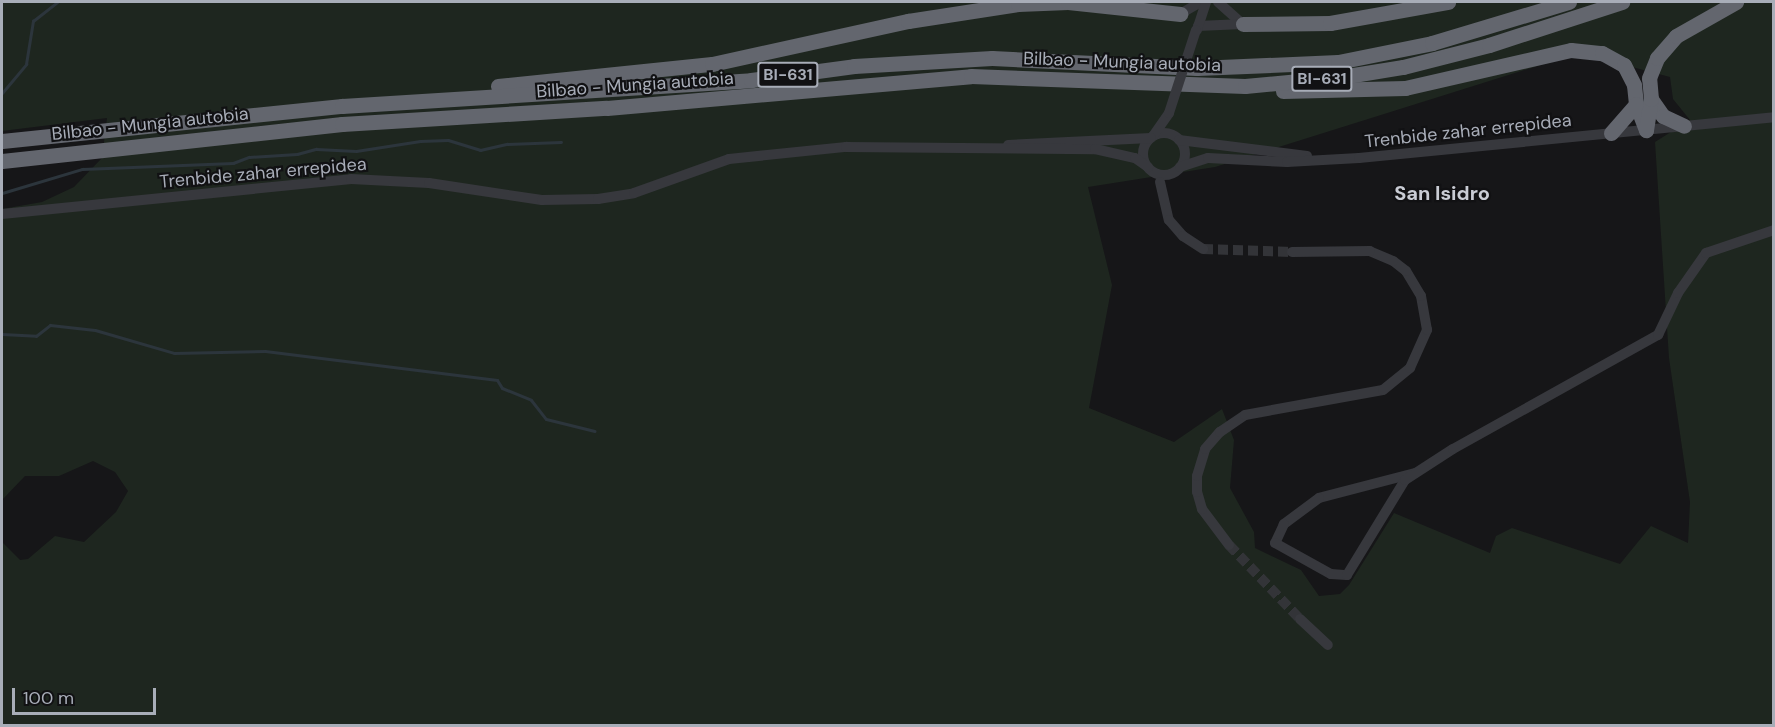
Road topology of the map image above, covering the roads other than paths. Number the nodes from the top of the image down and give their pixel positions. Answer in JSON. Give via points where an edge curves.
{"nodes":[{"id":1,"x":1201,"y":2,"type":"edge"},
{"id":2,"x":1206,"y":2,"type":"edge"},
{"id":3,"x":1218,"y":2,"type":"edge"},
{"id":4,"x":1448,"y":2,"type":"edge"},
{"id":5,"x":1569,"y":2,"type":"edge"},
{"id":6,"x":1622,"y":2,"type":"edge"},
{"id":7,"x":1736,"y":2,"type":"edge"},
{"id":8,"x":1180,"y":14,"type":"junction"},
{"id":9,"x":1243,"y":24,"type":"junction"},
{"id":10,"x":1197,"y":28,"type":"junction"},
{"id":11,"x":1245,"y":86,"type":"junction"},
{"id":12,"x":1651,"y":99,"type":"junction"},
{"id":13,"x":414,"y":102,"type":"junction"},
{"id":14,"x":1636,"y":104,"type":"junction"},
{"id":15,"x":1169,"y":113,"type":"junction"},
{"id":16,"x":1773,"y":117,"type":"edge"},
{"id":17,"x":1684,"y":126,"type":"junction"},
{"id":18,"x":1646,"y":130,"type":"junction"},
{"id":19,"x":1611,"y":133,"type":"junction"},
{"id":20,"x":1152,"y":137,"type":"junction"},
{"id":21,"x":1177,"y":138,"type":"junction"},
{"id":22,"x":2,"y":141,"type":"edge"},
{"id":23,"x":987,"y":148,"type":"junction"},
{"id":24,"x":1328,"y":160,"type":"junction"},
{"id":25,"x":2,"y":161,"type":"edge"},
{"id":26,"x":1148,"y":167,"type":"junction"},
{"id":27,"x":1180,"y":167,"type":"junction"},
{"id":28,"x":1160,"y":182,"type":"dead end"},
{"id":29,"x":2,"y":214,"type":"edge"},
{"id":30,"x":1773,"y":230,"type":"edge"},
{"id":31,"x":1203,"y":249,"type":"tunnel mouth"},
{"id":32,"x":1292,"y":252,"type":"tunnel mouth"},
{"id":33,"x":1415,"y":473,"type":"junction"},
{"id":34,"x":1229,"y":545,"type":"tunnel mouth"},
{"id":35,"x":1299,"y":619,"type":"tunnel mouth"},
{"id":36,"x":1328,"y":645,"type":"dead end"}],
"edges":[{"from":1,"to":8,"type":"street"},
{"from":2,"to":10,"type":"street"},
{"from":3,"to":9,"type":"street"},
{"from":4,"to":9,"type":"highway","via":[[1330,23]]},
{"from":5,"to":13,"type":"highway","name":"Bilbao - Mungia autobia","number":"BI-631","via":[[1432,43],[1326,63],[1197,68],[992,58],[854,66],[661,87]]},
{"from":6,"to":11,"type":"highway","name":"Bilbao - Mungia autobia","number":"BI-631","via":[[1488,45],[1403,67]]},
{"from":7,"to":12,"type":"highway","via":[[1676,36],[1657,58],[1649,78]]},
{"from":8,"to":10,"type":"street"},
{"from":8,"to":13,"type":"highway","via":[[1068,2],[1018,4],[908,21],[712,64],[440,92]]},
{"from":9,"to":10,"type":"street"},
{"from":10,"to":15,"type":"street","bridge":true},
{"from":11,"to":14,"type":"highway","via":[[1267,91],[1315,92],[1405,88],[1571,50],[1602,53],[1624,65],[1634,85]]},
{"from":11,"to":25,"type":"highway","name":"Bilbao - Mungia autobia","number":"BI-631","via":[[971,76],[629,106],[342,124]]},
{"from":12,"to":17,"type":"highway","via":[[1663,116]]},
{"from":12,"to":18,"type":"highway"},
{"from":13,"to":22,"type":"highway","name":"Bilbao - Mungia autobia","number":"BI-631"},
{"from":14,"to":18,"type":"highway"},
{"from":14,"to":19,"type":"highway"},
{"from":15,"to":20,"type":"street"},
{"from":15,"to":21,"type":"street"},
{"from":16,"to":17,"type":"street"},
{"from":17,"to":18,"type":"street","name":"Trenbide zahar errepidea"},
{"from":18,"to":19,"type":"street","name":"Trenbide zahar errepidea"},
{"from":19,"to":24,"type":"street","name":"Trenbide zahar errepidea"},
{"from":20,"to":21,"type":"street"},
{"from":20,"to":23,"type":"street","name":"Trenbide zahar errepidea","via":[[1024,142]]},
{"from":20,"to":26,"type":"street","via":[[1143,152]]},
{"from":21,"to":24,"type":"street","name":"Trenbide zahar errepidea"},
{"from":21,"to":27,"type":"street","via":[[1185,156]]},
{"from":23,"to":26,"type":"street","name":"Trenbide zahar errepidea","via":[[1115,151]]},
{"from":23,"to":29,"type":"street","name":"Trenbide zahar errepidea","via":[[846,147],[769,153],[729,159],[634,193],[598,200],[543,200],[429,183],[351,179]]},
{"from":24,"to":27,"type":"street","name":"Trenbide zahar errepidea","via":[[1208,158]]},
{"from":26,"to":27,"type":"street","via":[[1161,175]]},
{"from":28,"to":31,"type":"street","via":[[1169,220],[1183,236]]},
{"from":30,"to":33,"type":"street","via":[[1706,253],[1678,293],[1658,335]]},
{"from":32,"to":34,"type":"street","via":[[1370,251],[1381,255],[1415,283],[1425,309],[1427,330],[1410,368],[1383,390],[1245,416],[1220,432],[1205,449],[1197,492],[1202,509]]},
{"from":33,"to":33,"type":"street","via":[[1319,498],[1284,524],[1275,543],[1331,574],[1347,575],[1405,480]]},
{"from":35,"to":36,"type":"street"}]}
